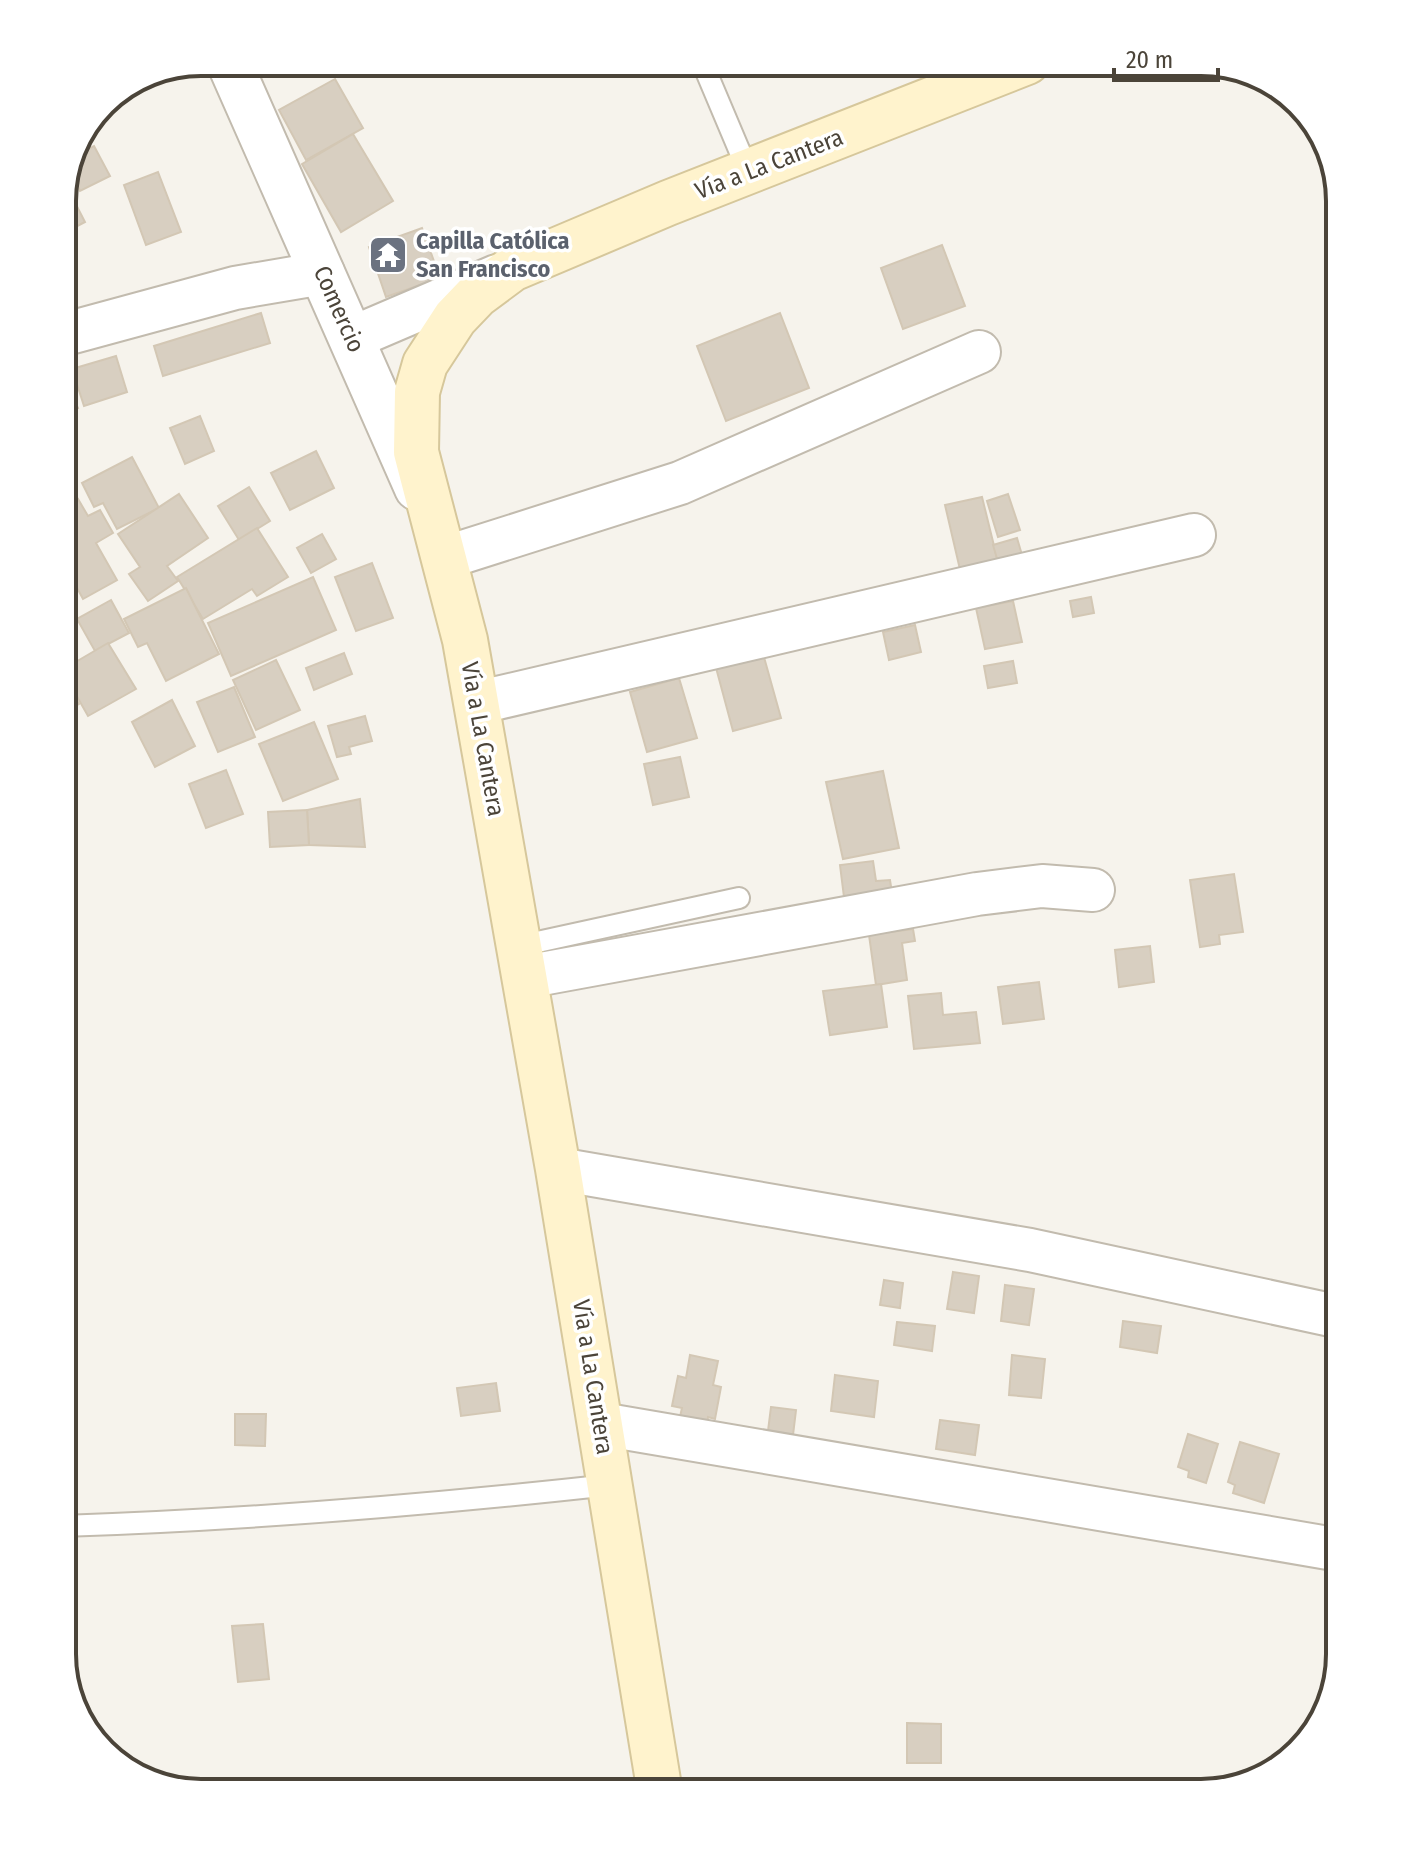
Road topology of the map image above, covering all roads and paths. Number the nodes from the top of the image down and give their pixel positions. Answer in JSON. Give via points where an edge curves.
{"nodes":[{"id":1,"x":235,"y":76,"type":"edge"},
{"id":2,"x":708,"y":76,"type":"edge"},
{"id":3,"x":991,"y":76,"type":"edge"},
{"id":4,"x":748,"y":171,"type":"junction"},
{"id":5,"x":512,"y":269,"type":"junction"},
{"id":6,"x":323,"y":273,"type":"junction"},
{"id":7,"x":76,"y":331,"type":"edge"},
{"id":8,"x":352,"y":338,"type":"junction"},
{"id":9,"x":979,"y":352,"type":"dead end"},
{"id":10,"x":1194,"y":535,"type":"dead end"},
{"id":11,"x":444,"y":558,"type":"junction"},
{"id":12,"x":476,"y":703,"type":"junction"},
{"id":13,"x":1093,"y":890,"type":"dead end"},
{"id":14,"x":739,"y":898,"type":"dead end"},
{"id":15,"x":522,"y":962,"type":"junction"},
{"id":16,"x":558,"y":1169,"type":"junction"},
{"id":17,"x":1326,"y":1314,"type":"edge"},
{"id":18,"x":601,"y":1424,"type":"junction"},
{"id":19,"x":610,"y":1485,"type":"junction"},
{"id":20,"x":76,"y":1526,"type":"edge"},
{"id":21,"x":1326,"y":1548,"type":"edge"},
{"id":22,"x":658,"y":1779,"type":"edge"}],
"edges":[{"from":1,"to":6,"type":"street","name":"Comercio"},
{"from":2,"to":4,"type":"lane"},
{"from":3,"to":4,"type":"main road","name":"Vía a La Cantera"},
{"from":4,"to":5,"type":"main road","name":"Vía a La Cantera"},
{"from":5,"to":8,"type":"street"},
{"from":5,"to":11,"type":"main road","name":"Vía a La Cantera","via":[[455,318],[425,364],[417,392],[416,452]]},
{"from":6,"to":7,"type":"street","via":[[235,288]]},
{"from":6,"to":8,"type":"street","name":"Comercio"},
{"from":8,"to":11,"type":"street","name":"Comercio"},
{"from":9,"to":11,"type":"street","via":[[680,483]]},
{"from":10,"to":12,"type":"street"},
{"from":11,"to":12,"type":"main road","name":"Vía a La Cantera"},
{"from":12,"to":15,"type":"main road","name":"Vía a La Cantera"},
{"from":13,"to":15,"type":"street","via":[[1042,886],[977,894]]},
{"from":14,"to":15,"type":"lane"},
{"from":15,"to":16,"type":"main road","name":"Vía a La Cantera"},
{"from":16,"to":17,"type":"street","via":[[1030,1250]]},
{"from":16,"to":18,"type":"main road","name":"Vía a La Cantera"},
{"from":18,"to":19,"type":"main road","name":"Vía a La Cantera"},
{"from":18,"to":21,"type":"street"},
{"from":19,"to":20,"type":"lane","via":[[379,1510]]},
{"from":19,"to":22,"type":"main road","name":"Vía a La Cantera"}]}
